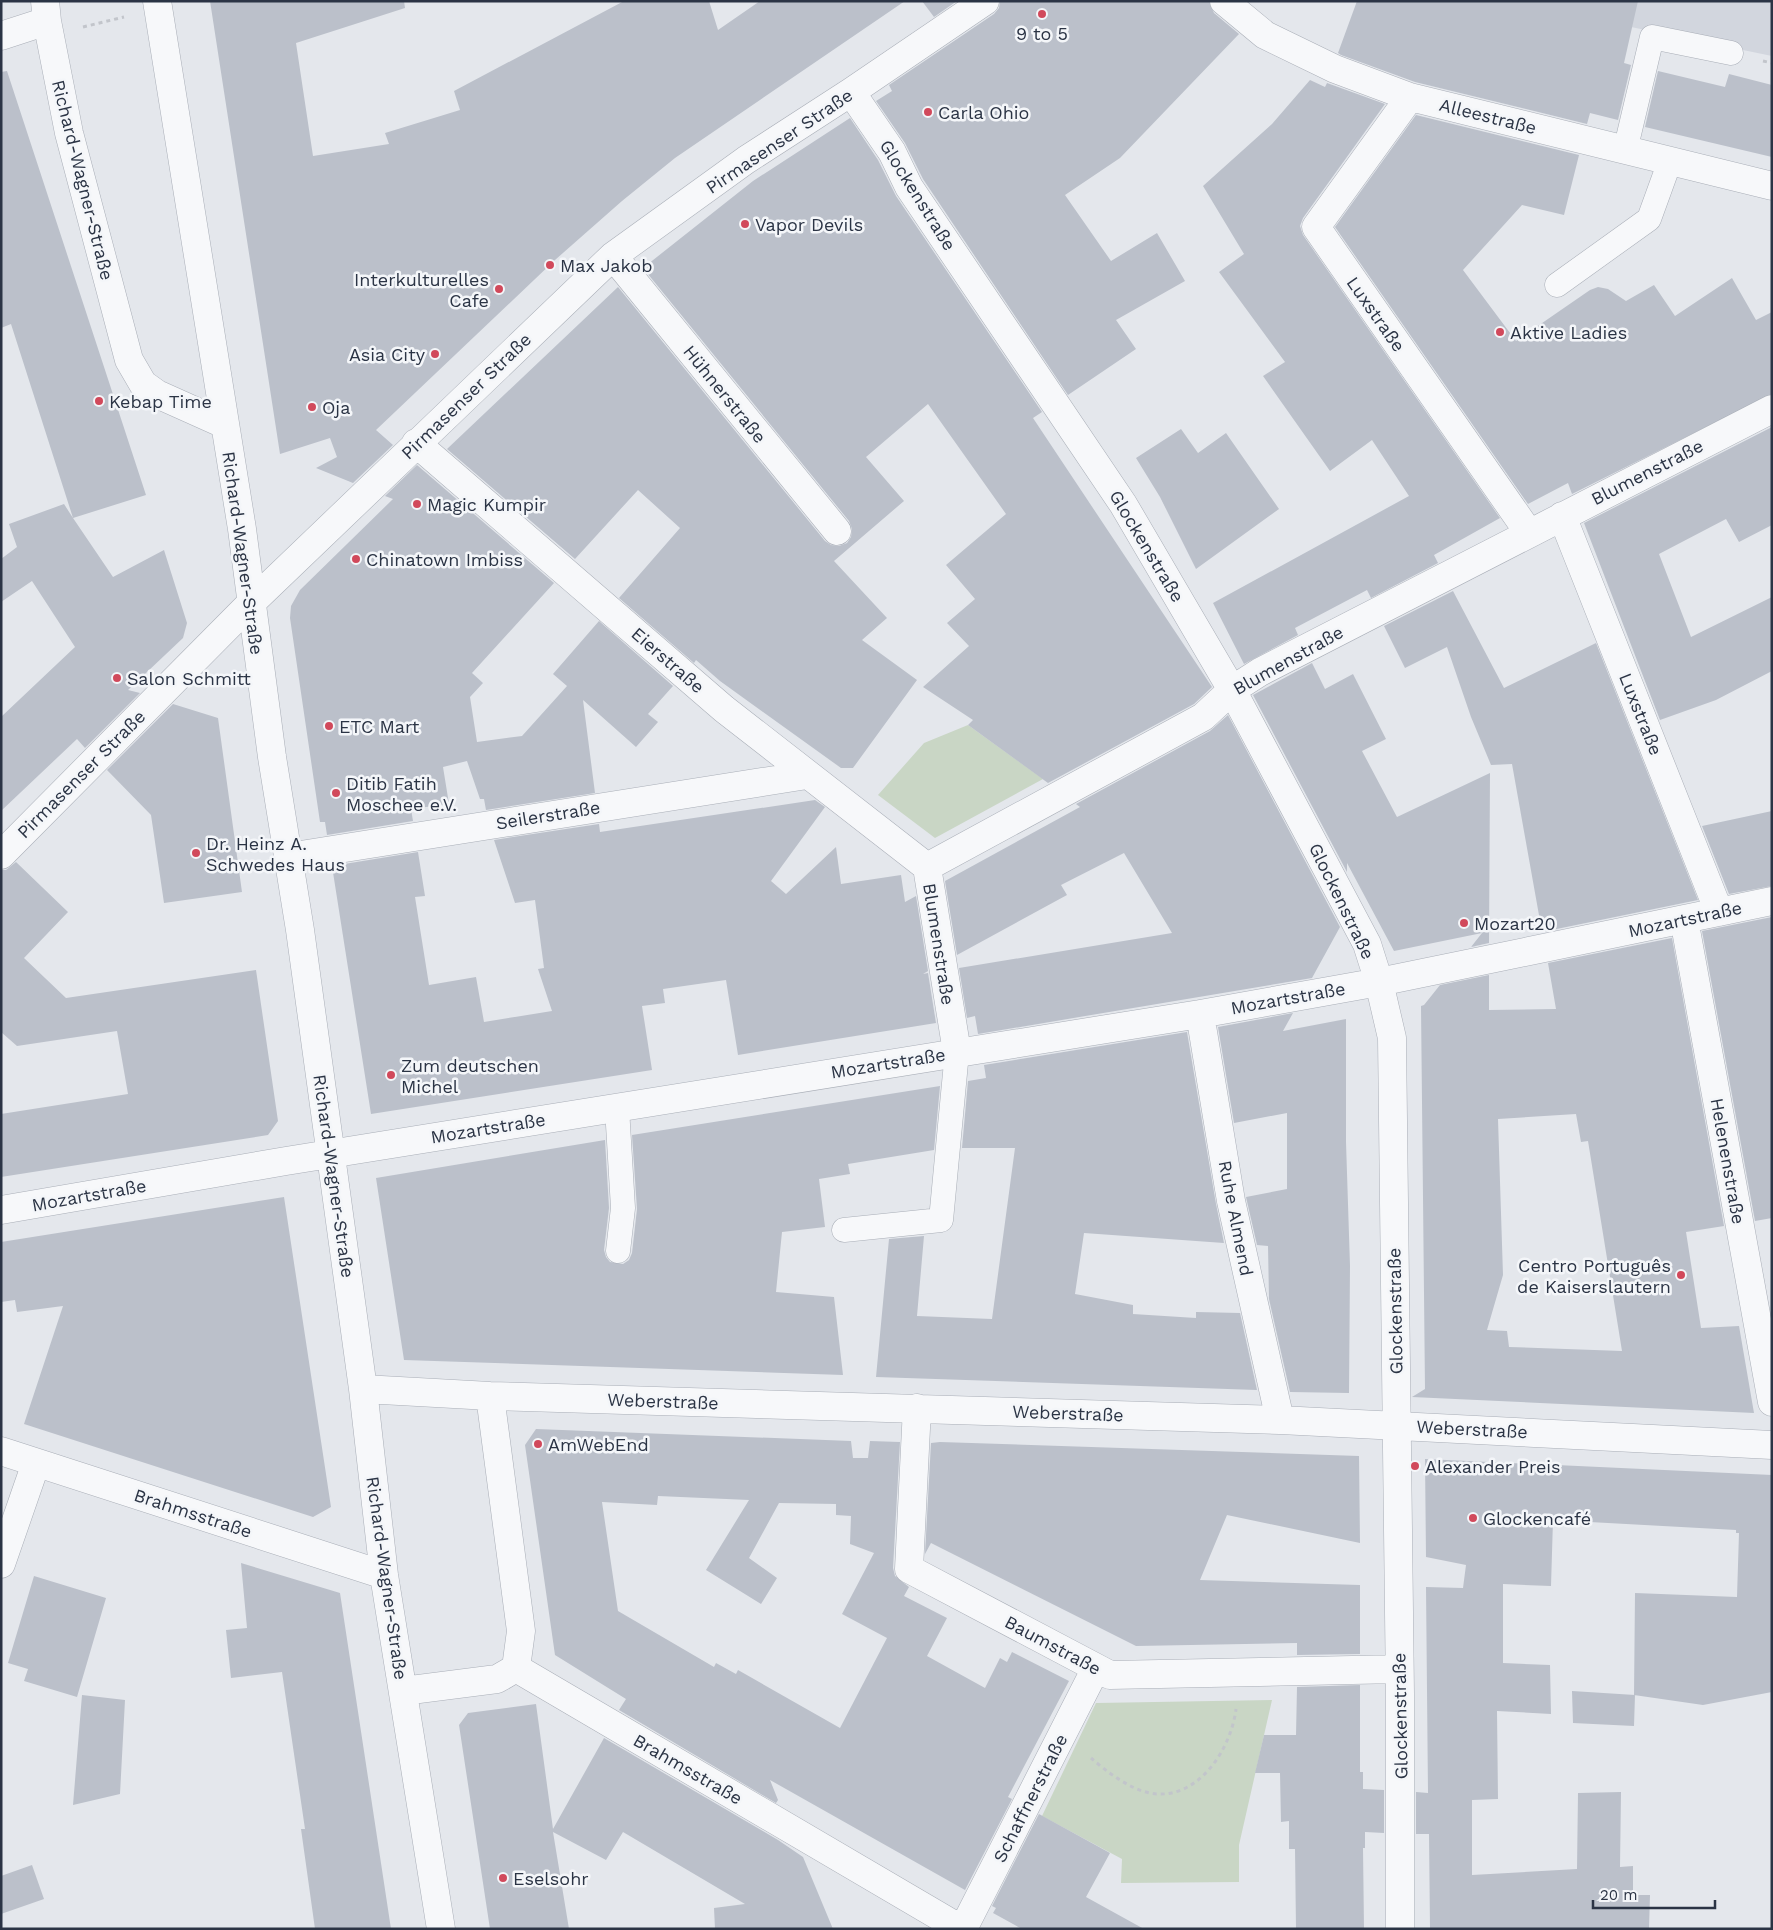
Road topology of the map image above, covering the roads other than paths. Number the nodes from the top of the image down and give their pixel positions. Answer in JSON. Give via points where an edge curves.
{"nodes":[{"id":1,"x":985,"y":1,"type":"edge"},
{"id":2,"x":1224,"y":1,"type":"edge"},
{"id":3,"x":157,"y":5,"type":"edge"},
{"id":4,"x":47,"y":19,"type":"edge"},
{"id":5,"x":1,"y":36,"type":"edge"},
{"id":6,"x":1731,"y":53,"type":"dead end"},
{"id":7,"x":852,"y":92,"type":"junction"},
{"id":8,"x":1410,"y":97,"type":"junction"},
{"id":9,"x":1625,"y":151,"type":"junction"},
{"id":10,"x":1670,"y":162,"type":"junction"},
{"id":11,"x":1772,"y":186,"type":"edge"},
{"id":12,"x":613,"y":256,"type":"junction"},
{"id":13,"x":1557,"y":284,"type":"dead end"},
{"id":14,"x":1772,"y":409,"type":"edge"},
{"id":15,"x":224,"y":424,"type":"junction"},
{"id":16,"x":416,"y":443,"type":"junction"},
{"id":17,"x":1562,"y":516,"type":"junction"},
{"id":18,"x":837,"y":531,"type":"dead end"},
{"id":19,"x":1529,"y":532,"type":"junction"},
{"id":20,"x":251,"y":603,"type":"junction"},
{"id":21,"x":1232,"y":690,"type":"junction"},
{"id":22,"x":807,"y":775,"type":"junction"},
{"id":23,"x":1,"y":854,"type":"edge"},
{"id":24,"x":288,"y":857,"type":"junction"},
{"id":25,"x":927,"y":867,"type":"junction"},
{"id":26,"x":1772,"y":901,"type":"edge"},
{"id":27,"x":1719,"y":912,"type":"junction"},
{"id":28,"x":1684,"y":919,"type":"junction"},
{"id":29,"x":1379,"y":982,"type":"junction"},
{"id":30,"x":1200,"y":1014,"type":"junction"},
{"id":31,"x":957,"y":1052,"type":"junction"},
{"id":32,"x":617,"y":1108,"type":"junction"},
{"id":33,"x":331,"y":1154,"type":"junction"},
{"id":34,"x":1,"y":1210,"type":"edge"},
{"id":35,"x":844,"y":1230,"type":"dead end"},
{"id":36,"x":618,"y":1251,"type":"dead end"},
{"id":37,"x":363,"y":1389,"type":"junction"},
{"id":38,"x":490,"y":1396,"type":"junction"},
{"id":39,"x":1772,"y":1402,"type":"edge"},
{"id":40,"x":917,"y":1408,"type":"junction"},
{"id":41,"x":1280,"y":1420,"type":"junction"},
{"id":42,"x":1395,"y":1425,"type":"junction"},
{"id":43,"x":1772,"y":1445,"type":"edge"},
{"id":44,"x":1,"y":1452,"type":"edge"},
{"id":45,"x":36,"y":1463,"type":"junction"},
{"id":46,"x":1,"y":1564,"type":"edge"},
{"id":47,"x":384,"y":1575,"type":"junction"},
{"id":48,"x":516,"y":1668,"type":"junction"},
{"id":49,"x":1096,"y":1668,"type":"junction"},
{"id":50,"x":1400,"y":1669,"type":"junction"},
{"id":51,"x":403,"y":1691,"type":"junction"},
{"id":52,"x":442,"y":1929,"type":"edge"},
{"id":53,"x":962,"y":1929,"type":"edge"},
{"id":54,"x":1400,"y":1929,"type":"edge"}],
"edges":[{"from":1,"to":7,"type":"street","name":"Pirmasenser Straße"},
{"from":2,"to":8,"type":"street","name":"Alleestraße","via":[[1264,35],[1335,69]]},
{"from":3,"to":15,"type":"street","name":"Richard-Wagner-Straße"},
{"from":4,"to":5,"type":"street"},
{"from":4,"to":15,"type":"street","name":"Richard-Wagner-Straße","via":[[69,133],[129,360],[144,384],[157,394]]},
{"from":6,"to":9,"type":"lane","via":[[1652,36]]},
{"from":7,"to":12,"type":"street","name":"Pirmasenser Straße","via":[[746,160]]},
{"from":7,"to":21,"type":"street","name":"Glockenstraße","via":[[892,152],[909,188],[1123,504]]},
{"from":8,"to":9,"type":"street","name":"Alleestraße"},
{"from":8,"to":19,"type":"street","name":"Luxstraße","via":[[1316,227]]},
{"from":9,"to":10,"type":"street","name":"Alleestraße"},
{"from":10,"to":11,"type":"street","name":"Alleestraße"},
{"from":10,"to":13,"type":"lane","via":[[1649,218]]},
{"from":12,"to":16,"type":"street","name":"Pirmasenser Straße"},
{"from":12,"to":18,"type":"street","name":"Hühnerstraße"},
{"from":14,"to":17,"type":"street","name":"Blumenstraße"},
{"from":15,"to":20,"type":"street","name":"Richard-Wagner-Straße"},
{"from":16,"to":20,"type":"street","name":"Pirmasenser Straße"},
{"from":16,"to":22,"type":"street","name":"Eierstraße","via":[[724,709]]},
{"from":17,"to":19,"type":"street","name":"Blumenstraße"},
{"from":17,"to":27,"type":"street","name":"Luxstraße"},
{"from":19,"to":21,"type":"street","name":"Blumenstraße","via":[[1260,672]]},
{"from":20,"to":23,"type":"street","name":"Pirmasenser Straße"},
{"from":20,"to":24,"type":"street","name":"Richard-Wagner-Straße"},
{"from":21,"to":25,"type":"street","name":"Blumenstraße","via":[[1203,717]]},
{"from":21,"to":29,"type":"street","name":"Glockenstraße","via":[[1367,944]]},
{"from":22,"to":24,"type":"street","name":"Seilerstraße"},
{"from":22,"to":25,"type":"street","name":"Eierstraße"},
{"from":24,"to":33,"type":"street","name":"Richard-Wagner-Straße"},
{"from":25,"to":31,"type":"street","name":"Blumenstraße"},
{"from":26,"to":27,"type":"street","name":"Mozartstraße"},
{"from":27,"to":28,"type":"street","name":"Mozartstraße"},
{"from":28,"to":29,"type":"street","name":"Mozartstraße"},
{"from":28,"to":39,"type":"street","name":"Helenenstraße"},
{"from":29,"to":30,"type":"street","name":"Mozartstraße"},
{"from":29,"to":42,"type":"street","name":"Glockenstraße","via":[[1392,1038]]},
{"from":30,"to":31,"type":"street","name":"Mozartstraße"},
{"from":30,"to":41,"type":"street","name":"Ruhe Almend","via":[[1230,1202]]},
{"from":31,"to":32,"type":"street","name":"Mozartstraße"},
{"from":31,"to":35,"type":"lane","via":[[941,1220]]},
{"from":32,"to":33,"type":"street","name":"Mozartstraße"},
{"from":32,"to":36,"type":"lane","via":[[623,1208]]},
{"from":33,"to":34,"type":"street","name":"Mozartstraße"},
{"from":33,"to":37,"type":"street","name":"Richard-Wagner-Straße"},
{"from":37,"to":38,"type":"street","name":"Weberstraße"},
{"from":37,"to":47,"type":"street","name":"Richard-Wagner-Straße"},
{"from":38,"to":40,"type":"street","name":"Weberstraße"},
{"from":38,"to":48,"type":"street","via":[[521,1631]]},
{"from":40,"to":41,"type":"street","name":"Weberstraße"},
{"from":40,"to":49,"type":"street","name":"Baumstraße","via":[[909,1568]]},
{"from":41,"to":42,"type":"street","name":"Weberstraße"},
{"from":42,"to":43,"type":"street","name":"Weberstraße"},
{"from":42,"to":50,"type":"street","name":"Glockenstraße"},
{"from":44,"to":45,"type":"street","name":"Brahmsstraße"},
{"from":45,"to":46,"type":"street"},
{"from":45,"to":47,"type":"street","name":"Brahmsstraße"},
{"from":47,"to":51,"type":"street","name":"Richard-Wagner-Straße"},
{"from":48,"to":51,"type":"street","via":[[497,1679]]},
{"from":48,"to":53,"type":"street","name":"Brahmsstraße"},
{"from":49,"to":50,"type":"street","name":"Baumstraße","via":[[1110,1675]]},
{"from":49,"to":53,"type":"street","name":"Schaffnerstraße"},
{"from":50,"to":54,"type":"street","name":"Glockenstraße"},
{"from":51,"to":52,"type":"street","name":"Richard-Wagner-Straße"}]}
